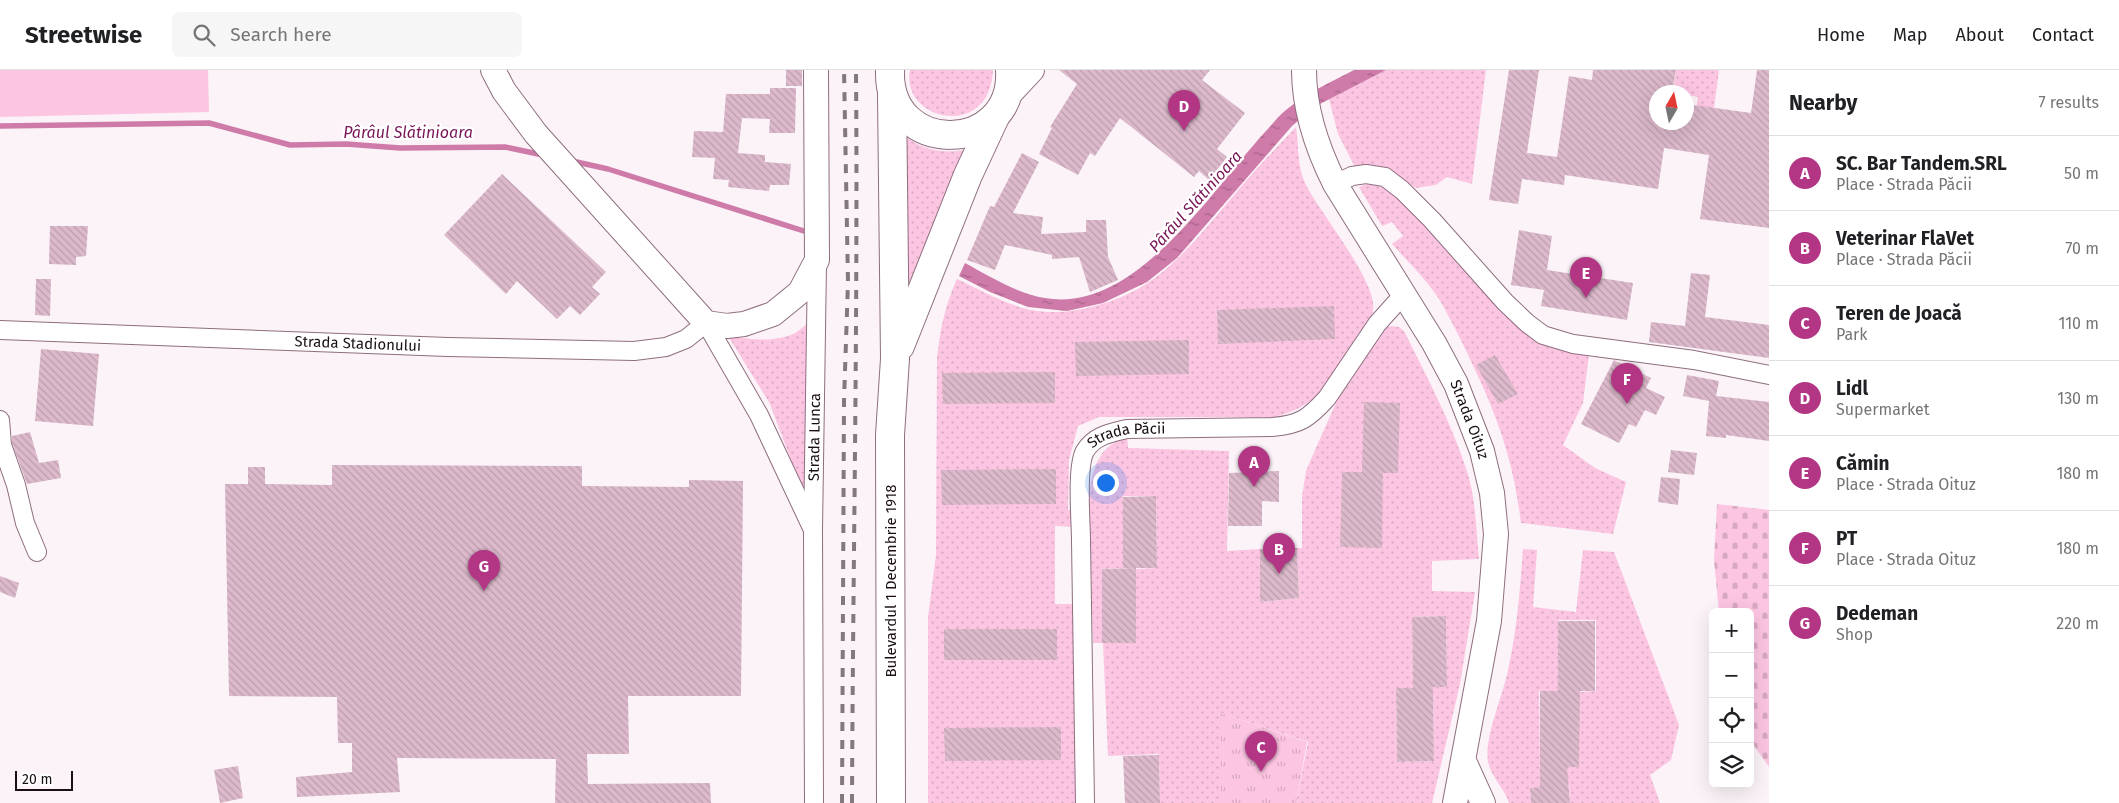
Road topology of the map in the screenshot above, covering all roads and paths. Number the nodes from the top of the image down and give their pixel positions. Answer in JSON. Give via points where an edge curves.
{"nodes":[{"id":1,"x":492,"y":70,"type":"edge"},
{"id":2,"x":816,"y":70,"type":"edge"},
{"id":3,"x":1010,"y":70,"type":"edge"},
{"id":4,"x":1032,"y":70,"type":"edge"},
{"id":5,"x":1305,"y":81,"type":"edge"},
{"id":6,"x":891,"y":82,"type":"edge"},
{"id":7,"x":1001,"y":107,"type":"junction"},
{"id":8,"x":1335,"y":184,"type":"junction"},
{"id":9,"x":817,"y":260,"type":"junction"},
{"id":10,"x":1403,"y":295,"type":"junction"},
{"id":11,"x":706,"y":323,"type":"junction"},
{"id":12,"x":0,"y":330,"type":"edge"},
{"id":13,"x":896,"y":359,"type":"junction"},
{"id":14,"x":1769,"y":375,"type":"edge"},
{"id":15,"x":0,"y":420,"type":"edge"},
{"id":16,"x":812,"y":530,"type":"junction"},
{"id":17,"x":37,"y":552,"type":"dead end"},
{"id":18,"x":1464,"y":761,"type":"junction"},
{"id":19,"x":814,"y":803,"type":"edge"},
{"id":20,"x":891,"y":803,"type":"edge"},
{"id":21,"x":1085,"y":803,"type":"edge"},
{"id":22,"x":1455,"y":803,"type":"edge"},
{"id":23,"x":1483,"y":803,"type":"edge"}],
"edges":[{"from":1,"to":11,"type":"street","via":[[536,134]]},
{"from":2,"to":9,"type":"street","name":"Strada Lunca"},
{"from":3,"to":7,"type":"main road","name":"Bulevardul 1 Decembrie 1918","via":[[1009,88]]},
{"from":4,"to":7,"type":"street"},
{"from":5,"to":8,"type":"street","name":"Strada Oituz","via":[[1310,118],[1320,154]]},
{"from":6,"to":7,"type":"main road","via":[[902,112],[918,127],[937,135],[958,136],[978,129]]},
{"from":6,"to":13,"type":"main road","name":"Bulevardul 1 Decembrie 1918"},
{"from":7,"to":13,"type":"main road","name":"Bulevardul 1 Decembrie 1918","via":[[946,230]]},
{"from":8,"to":10,"type":"street","name":"Strada Oituz"},
{"from":8,"to":14,"type":"street","via":[[1366,174],[1385,177],[1432,220],[1510,307],[1543,335],[1573,344],[1694,360]]},
{"from":9,"to":11,"type":"street","via":[[800,292],[773,314],[744,324]]},
{"from":9,"to":16,"type":"street","name":"Strada Lunca"},
{"from":10,"to":18,"type":"street","name":"Strada Oituz","via":[[1456,384],[1482,451],[1492,493],[1496,534],[1494,576]]},
{"from":10,"to":21,"type":"street","name":"Strada Păcii","via":[[1377,324],[1326,398],[1300,422],[1272,427],[1127,429],[1098,438],[1085,452],[1081,464]]},
{"from":11,"to":12,"type":"street","name":"Strada Stadionului","via":[[686,339],[666,347],[634,351]]},
{"from":11,"to":16,"type":"street","via":[[759,415]]},
{"from":13,"to":20,"type":"main road","name":"Bulevardul 1 Decembrie 1918","via":[[890,435]]},
{"from":15,"to":17,"type":"street","via":[[2,445]]},
{"from":16,"to":19,"type":"street","name":"Strada Lunca"},
{"from":18,"to":22,"type":"street","name":"Strada Oituz"},
{"from":18,"to":23,"type":"street"}]}
